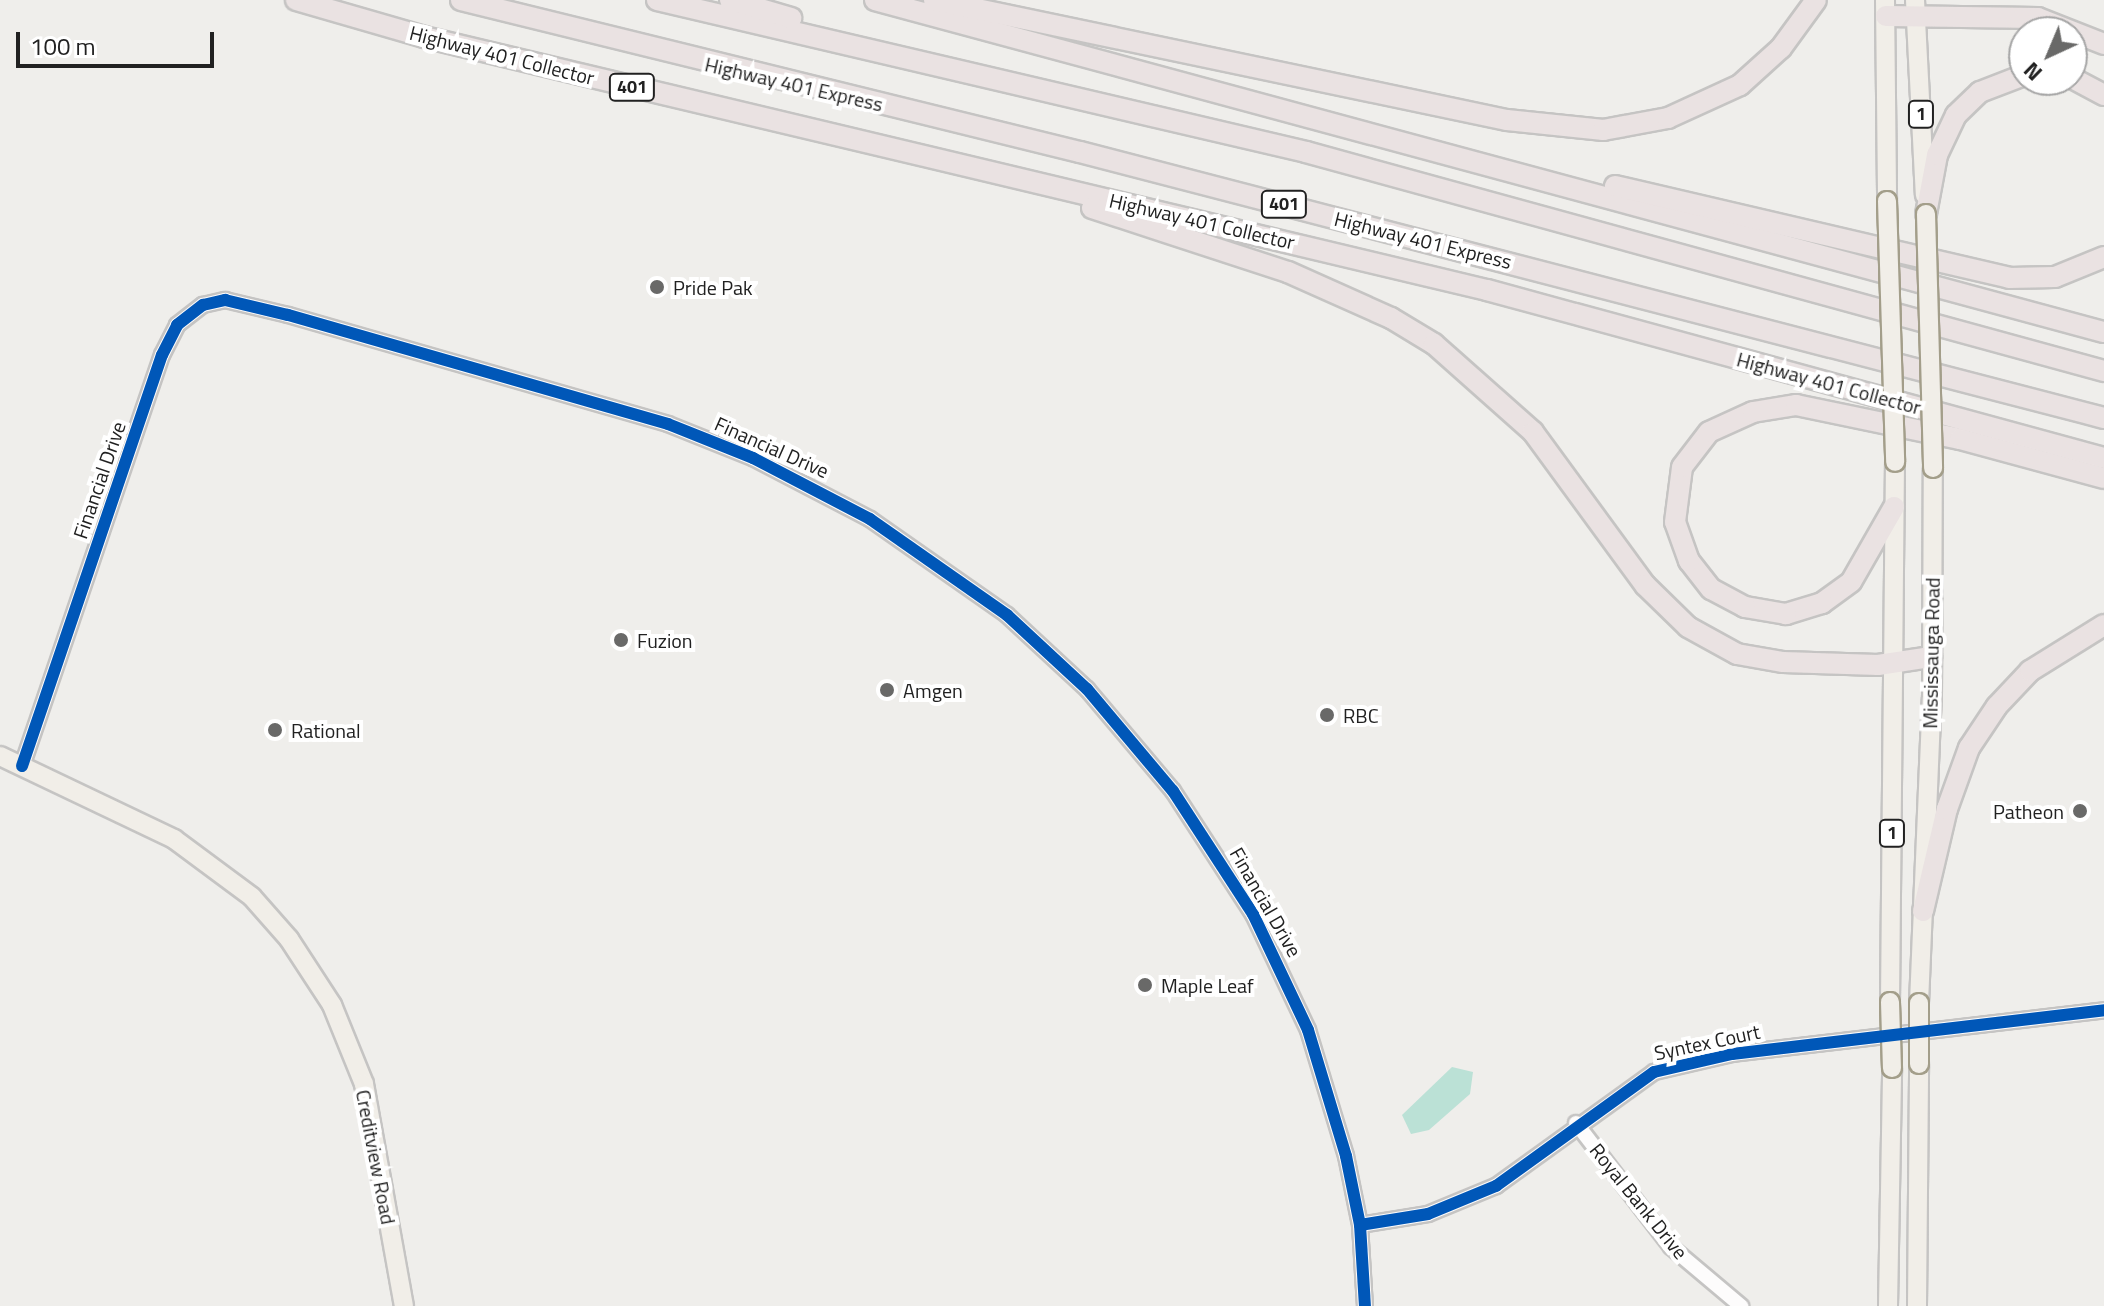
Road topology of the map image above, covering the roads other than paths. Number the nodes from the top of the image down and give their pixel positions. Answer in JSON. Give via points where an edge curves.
{"nodes":[{"id":1,"x":296,"y":0,"type":"edge"},
{"id":2,"x":461,"y":0,"type":"edge"},
{"id":3,"x":657,"y":0,"type":"edge"},
{"id":4,"x":730,"y":0,"type":"edge"},
{"id":5,"x":875,"y":0,"type":"edge"},
{"id":6,"x":934,"y":0,"type":"edge"},
{"id":7,"x":1816,"y":0,"type":"edge"},
{"id":8,"x":1916,"y":7,"type":"edge"},
{"id":9,"x":1885,"y":8,"type":"edge"},
{"id":10,"x":2104,"y":44,"type":"edge"},
{"id":11,"x":995,"y":77,"type":"junction"},
{"id":12,"x":2008,"y":81,"type":"edge"},
{"id":13,"x":895,"y":150,"type":"junction"},
{"id":14,"x":1438,"y":153,"type":"junction"},
{"id":15,"x":1926,"y":214,"type":"junction"},
{"id":16,"x":2104,"y":257,"type":"edge"},
{"id":17,"x":2104,"y":332,"type":"edge"},
{"id":18,"x":2104,"y":371,"type":"edge"},
{"id":19,"x":2104,"y":418,"type":"edge"},
{"id":20,"x":2104,"y":458,"type":"edge"},
{"id":21,"x":2104,"y":478,"type":"edge"},
{"id":22,"x":1894,"y":507,"type":"junction"},
{"id":23,"x":2104,"y":625,"type":"edge"},
{"id":24,"x":1931,"y":657,"type":"junction"},
{"id":25,"x":1894,"y":663,"type":"junction"},
{"id":26,"x":0,"y":756,"type":"edge"},
{"id":27,"x":22,"y":766,"type":"junction"},
{"id":28,"x":1923,"y":911,"type":"junction"},
{"id":29,"x":2104,"y":1010,"type":"edge"},
{"id":30,"x":1576,"y":1123,"type":"junction"},
{"id":31,"x":1360,"y":1225,"type":"junction"},
{"id":32,"x":404,"y":1306,"type":"edge"},
{"id":33,"x":1365,"y":1306,"type":"edge"},
{"id":34,"x":1741,"y":1306,"type":"edge"},
{"id":35,"x":1888,"y":1306,"type":"edge"},
{"id":36,"x":1917,"y":1306,"type":"edge"}],
"edges":[{"from":1,"to":13,"type":"highway","name":"Highway 401 Collector","number":"401","via":[[424,37]]},
{"from":2,"to":19,"type":"highway","name":"Highway 401 Express","number":"401","via":[[1080,152]]},
{"from":3,"to":11,"type":"highway"},
{"from":4,"to":11,"type":"highway"},
{"from":5,"to":14,"type":"highway"},
{"from":6,"to":7,"type":"highway","via":[[1507,120],[1603,130],[1668,118],[1740,85],[1781,48]]},
{"from":8,"to":9,"type":"highway"},
{"from":8,"to":10,"type":"highway","via":[[2038,18]]},
{"from":8,"to":15,"type":"main road","name":"Mississauga Road","number":"1"},
{"from":9,"to":22,"type":"main road","name":"Mississauga Road","number":"1","bridge":true},
{"from":11,"to":18,"type":"highway","via":[[1322,156]]},
{"from":12,"to":15,"type":"highway","via":[[1980,92],[1956,115],[1937,155]]},
{"from":13,"to":20,"type":"highway","name":"Highway 401 Collector","number":"401","via":[[1487,290]]},
{"from":13,"to":25,"type":"highway","via":[[1217,245],[1391,318],[1434,344],[1504,401],[1579,491],[1645,585],[1688,627],[1737,654],[1783,662]]},
{"from":14,"to":16,"type":"highway","via":[[1705,203],[2009,278],[2055,277]]},
{"from":14,"to":17,"type":"highway"},
{"from":15,"to":24,"type":"main road","name":"Mississauga Road","number":"1","bridge":true,"via":[[1933,468]]},
{"from":21,"to":22,"type":"highway","via":[[1960,439],[1796,405],[1753,412],[1709,432],[1682,467],[1675,522],[1689,561],[1711,589],[1745,607],[1786,614],[1822,603],[1851,582]]},
{"from":22,"to":25,"type":"main road","name":"Mississauga Road","number":"1"},
{"from":23,"to":28,"type":"highway","via":[[2030,671],[1997,706],[1969,748],[1947,809]]},
{"from":24,"to":25,"type":"highway"},
{"from":24,"to":28,"type":"main road","name":"Mississauga Road","number":"1"},
{"from":25,"to":35,"type":"main road","name":"Mississauga Road","number":"1","bridge":true},
{"from":26,"to":27,"type":"main road","name":"Creditview Road"},
{"from":27,"to":31,"type":"street","name":"Financial Drive","via":[[162,355],[177,325],[203,305],[225,300],[252,306],[668,424],[797,478],[905,540],[1007,615],[1121,727],[1211,846],[1290,984],[1334,1109]]},
{"from":27,"to":32,"type":"main road","name":"Creditview Road","via":[[131,815],[212,864],[252,897],[311,969],[344,1031],[364,1084]]},
{"from":28,"to":36,"type":"main road","name":"Mississauga Road","number":"1","bridge":true},
{"from":29,"to":30,"type":"street","name":"Syntex Court","via":[[1732,1054],[1654,1072]]},
{"from":30,"to":31,"type":"street","name":"Syntex Court","via":[[1537,1158],[1457,1205],[1405,1220]]},
{"from":30,"to":34,"type":"street","name":"Royal Bank Drive","via":[[1671,1247]]},
{"from":31,"to":33,"type":"street","name":"Financial Drive"}]}
